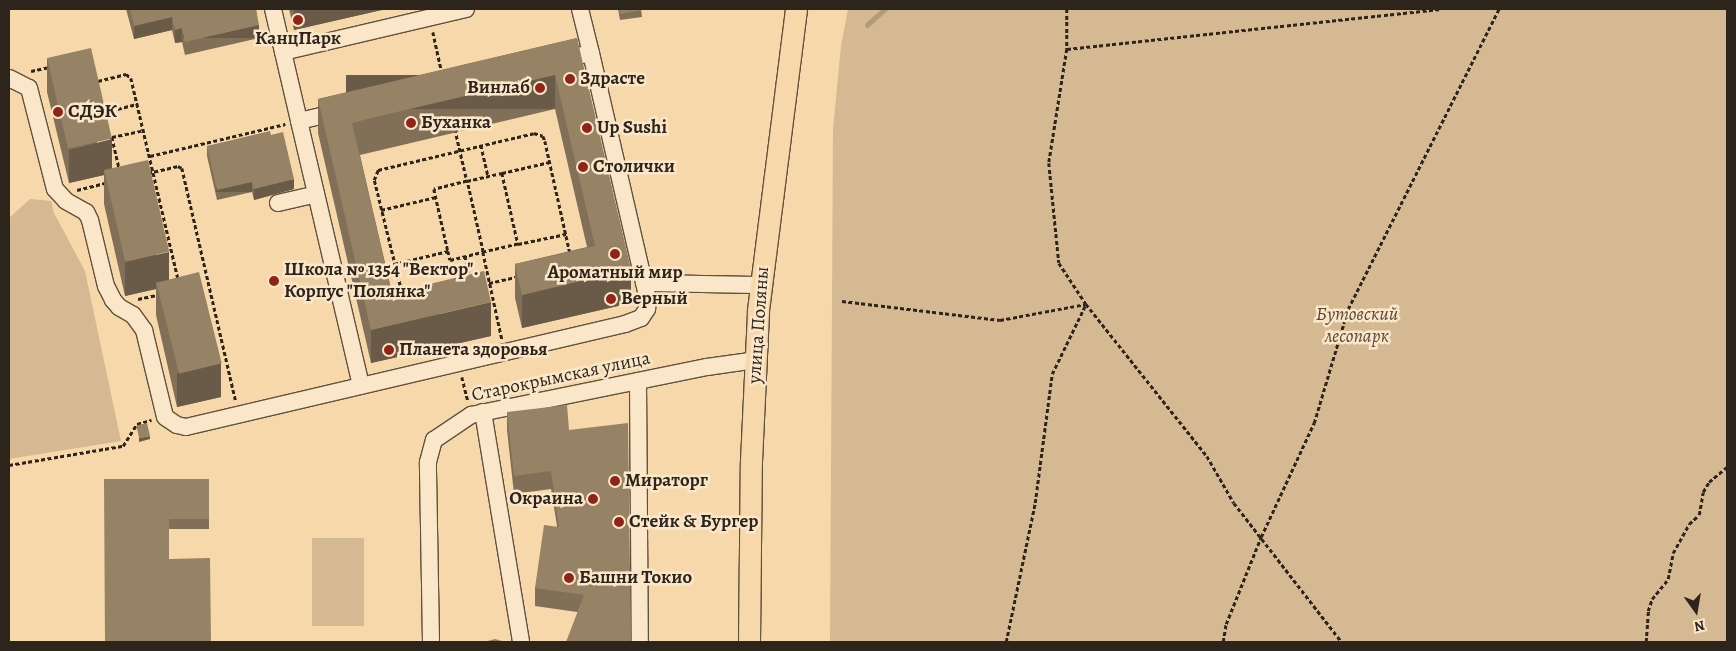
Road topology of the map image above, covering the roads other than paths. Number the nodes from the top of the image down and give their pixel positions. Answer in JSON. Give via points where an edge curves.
{"nodes":[{"id":1,"x":273,"y":9,"type":"edge"},
{"id":2,"x":466,"y":9,"type":"edge"},
{"id":3,"x":580,"y":9,"type":"edge"},
{"id":4,"x":796,"y":9,"type":"edge"},
{"id":5,"x":283,"y":52,"type":"junction"},
{"id":6,"x":590,"y":53,"type":"junction"},
{"id":7,"x":544,"y":64,"type":"edge"},
{"id":8,"x":9,"y":78,"type":"edge"},
{"id":9,"x":352,"y":109,"type":"edge"},
{"id":10,"x":299,"y":121,"type":"junction"},
{"id":11,"x":316,"y":194,"type":"junction"},
{"id":12,"x":278,"y":203,"type":"dead end"},
{"id":13,"x":644,"y":283,"type":"junction"},
{"id":14,"x":760,"y":285,"type":"junction"},
{"id":15,"x":756,"y":360,"type":"junction"},
{"id":16,"x":638,"y":381,"type":"junction"},
{"id":17,"x":361,"y":386,"type":"junction"},
{"id":18,"x":483,"y":412,"type":"junction"},
{"id":19,"x":431,"y":642,"type":"edge"},
{"id":20,"x":521,"y":642,"type":"edge"},
{"id":21,"x":640,"y":642,"type":"edge"},
{"id":22,"x":749,"y":642,"type":"edge"}],
"edges":[{"from":1,"to":5,"type":"street"},
{"from":2,"to":5,"type":"street"},
{"from":3,"to":6,"type":"street"},
{"from":4,"to":14,"type":"main road","name":"улица Поляны"},
{"from":5,"to":10,"type":"street"},
{"from":6,"to":7,"type":"street"},
{"from":6,"to":13,"type":"street"},
{"from":8,"to":17,"type":"street","via":[[29,88],[56,189],[66,201],[81,208],[90,220],[106,286],[117,304],[144,330],[165,417],[186,427]]},
{"from":9,"to":10,"type":"street"},
{"from":10,"to":11,"type":"street"},
{"from":11,"to":12,"type":"street"},
{"from":11,"to":17,"type":"street"},
{"from":13,"to":14,"type":"street"},
{"from":13,"to":17,"type":"street","via":[[647,309],[637,321]]},
{"from":14,"to":15,"type":"main road","name":"улица Поляны"},
{"from":15,"to":16,"type":"street","name":"Старокрымская улица"},
{"from":15,"to":22,"type":"main road","name":"улица Поляны"},
{"from":16,"to":18,"type":"street","name":"Старокрымская улица"},
{"from":16,"to":21,"type":"street"},
{"from":18,"to":19,"type":"street","name":"Старокрымская улица","via":[[460,421],[434,440],[428,462]]},
{"from":18,"to":20,"type":"street"}]}
